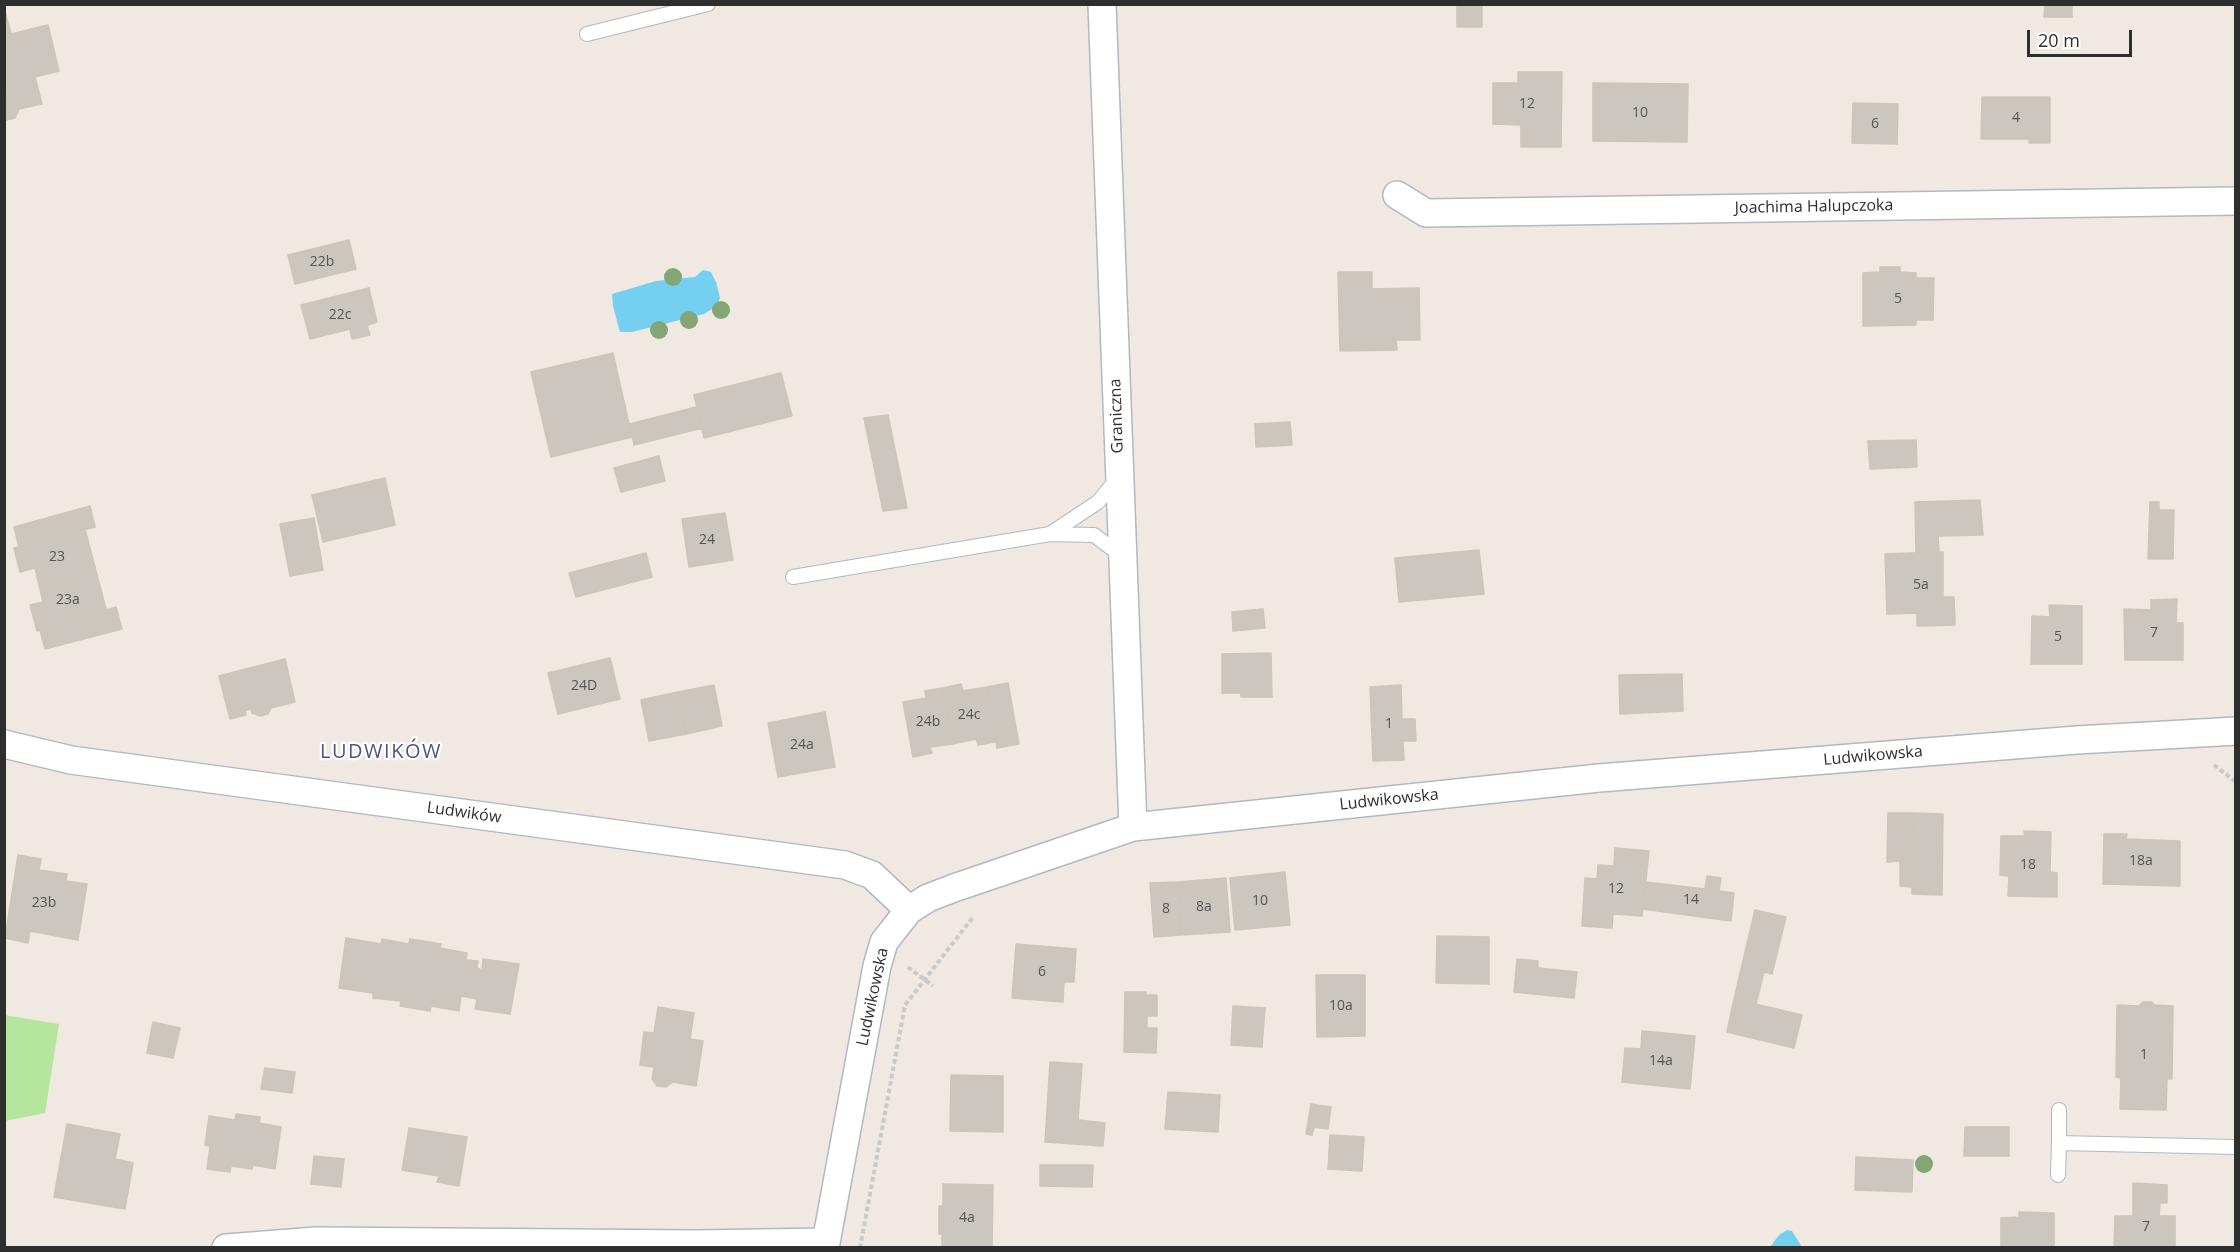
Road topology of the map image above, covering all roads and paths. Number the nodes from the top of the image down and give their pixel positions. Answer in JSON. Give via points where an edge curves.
{"nodes":[{"id":1,"x":708,"y":4,"type":"edge"},
{"id":2,"x":1102,"y":4,"type":"edge"},
{"id":3,"x":587,"y":34,"type":"dead end"},
{"id":4,"x":1397,"y":195,"type":"dead end"},
{"id":5,"x":2235,"y":201,"type":"edge"},
{"id":6,"x":1120,"y":475,"type":"junction"},
{"id":7,"x":1050,"y":534,"type":"junction"},
{"id":8,"x":1123,"y":556,"type":"junction"},
{"id":9,"x":794,"y":577,"type":"dead end"},
{"id":10,"x":2235,"y":731,"type":"edge"},
{"id":11,"x":4,"y":744,"type":"edge"},
{"id":12,"x":2211,"y":763,"type":"dead end"},
{"id":13,"x":2235,"y":782,"type":"edge"},
{"id":14,"x":1133,"y":827,"type":"junction"},
{"id":15,"x":909,"y":910,"type":"junction"},
{"id":16,"x":974,"y":916,"type":"dead end"},
{"id":17,"x":905,"y":964,"type":"dead end"},
{"id":18,"x":924,"y":979,"type":"junction"},
{"id":19,"x":933,"y":986,"type":"dead end"},
{"id":20,"x":2059,"y":1110,"type":"dead end"},
{"id":21,"x":2059,"y":1143,"type":"junction"},
{"id":22,"x":2235,"y":1147,"type":"edge"},
{"id":23,"x":2058,"y":1175,"type":"dead end"},
{"id":24,"x":825,"y":1245,"type":"edge"},
{"id":25,"x":226,"y":1248,"type":"edge"},
{"id":26,"x":860,"y":1248,"type":"edge"}],
"edges":[{"from":1,"to":3,"type":"lane"},
{"from":2,"to":6,"type":"street","name":"Graniczna"},
{"from":4,"to":5,"type":"street","name":"Joachima Halupczoka","via":[[1426,213]]},
{"from":6,"to":7,"type":"lane","via":[[1098,502]]},
{"from":6,"to":8,"type":"street","name":"Graniczna"},
{"from":7,"to":8,"type":"lane","via":[[1094,535]]},
{"from":7,"to":9,"type":"lane"},
{"from":8,"to":14,"type":"street","name":"Graniczna"},
{"from":10,"to":14,"type":"street","name":"Ludwikowska","via":[[1610,777]]},
{"from":11,"to":15,"type":"street","name":"Ludwików","via":[[71,760],[845,865],[872,875]]},
{"from":12,"to":13,"type":"path"},
{"from":14,"to":15,"type":"street","name":"Ludwikowska","via":[[954,888]]},
{"from":15,"to":24,"type":"street","name":"Ludwikowska","via":[[884,942],[877,966]]},
{"from":16,"to":18,"type":"path"},
{"from":17,"to":18,"type":"path"},
{"from":18,"to":19,"type":"path"},
{"from":18,"to":26,"type":"path","via":[[906,1005]]},
{"from":20,"to":21,"type":"lane"},
{"from":21,"to":22,"type":"lane"},
{"from":21,"to":23,"type":"lane"},
{"from":24,"to":25,"type":"street","via":[[316,1241]]}]}
